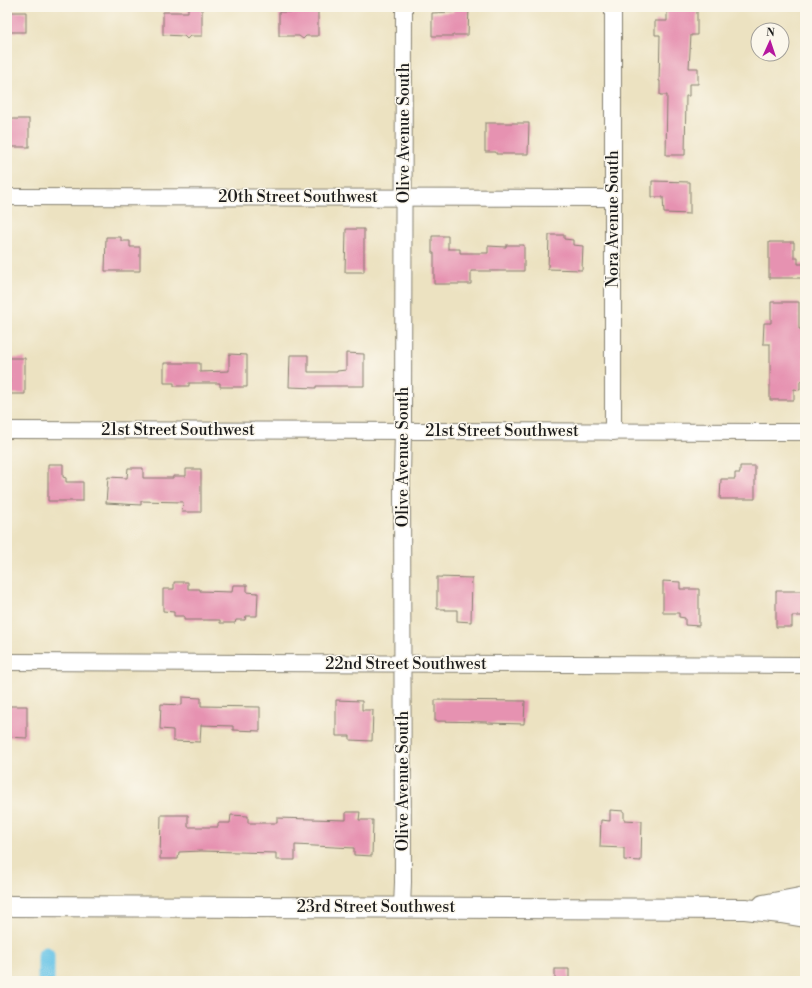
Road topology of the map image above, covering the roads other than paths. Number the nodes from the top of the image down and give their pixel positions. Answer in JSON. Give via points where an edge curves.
{"nodes":[{"id":1,"x":404,"y":7,"type":"edge"},
{"id":2,"x":613,"y":7,"type":"edge"},
{"id":3,"x":7,"y":197,"type":"edge"},
{"id":4,"x":404,"y":198,"type":"junction"},
{"id":5,"x":613,"y":198,"type":"junction"},
{"id":6,"x":7,"y":430,"type":"edge"},
{"id":7,"x":403,"y":431,"type":"junction"},
{"id":8,"x":613,"y":432,"type":"junction"},
{"id":9,"x":805,"y":432,"type":"edge"},
{"id":10,"x":7,"y":662,"type":"edge"},
{"id":11,"x":402,"y":664,"type":"junction"},
{"id":12,"x":805,"y":665,"type":"edge"},
{"id":13,"x":805,"y":897,"type":"edge"},
{"id":14,"x":7,"y":906,"type":"edge"},
{"id":15,"x":402,"y":908,"type":"junction"},
{"id":16,"x":745,"y":909,"type":"junction"},
{"id":17,"x":805,"y":918,"type":"edge"}],
"edges":[{"from":1,"to":4,"type":"street","name":"Olive Avenue South"},
{"from":2,"to":5,"type":"street","name":"Nora Avenue South"},
{"from":3,"to":4,"type":"street","name":"20th Street Southwest"},
{"from":4,"to":5,"type":"street","name":"20th Street Southwest"},
{"from":4,"to":7,"type":"street","name":"Olive Avenue South"},
{"from":5,"to":8,"type":"street","name":"Nora Avenue South"},
{"from":6,"to":7,"type":"street","name":"21st Street Southwest"},
{"from":7,"to":8,"type":"street","name":"21st Street Southwest"},
{"from":7,"to":11,"type":"street","name":"Olive Avenue South"},
{"from":8,"to":9,"type":"street","name":"21st Street Southwest"},
{"from":10,"to":11,"type":"street","name":"22nd Street Southwest"},
{"from":11,"to":12,"type":"street","name":"22nd Street Southwest"},
{"from":11,"to":15,"type":"street","name":"Olive Avenue South"},
{"from":13,"to":16,"type":"street","name":"23rd Street Southwest"},
{"from":14,"to":15,"type":"street","name":"23rd Street Southwest"},
{"from":15,"to":16,"type":"street","name":"23rd Street Southwest"},
{"from":16,"to":17,"type":"street","name":"23rd Street Southwest"}]}
